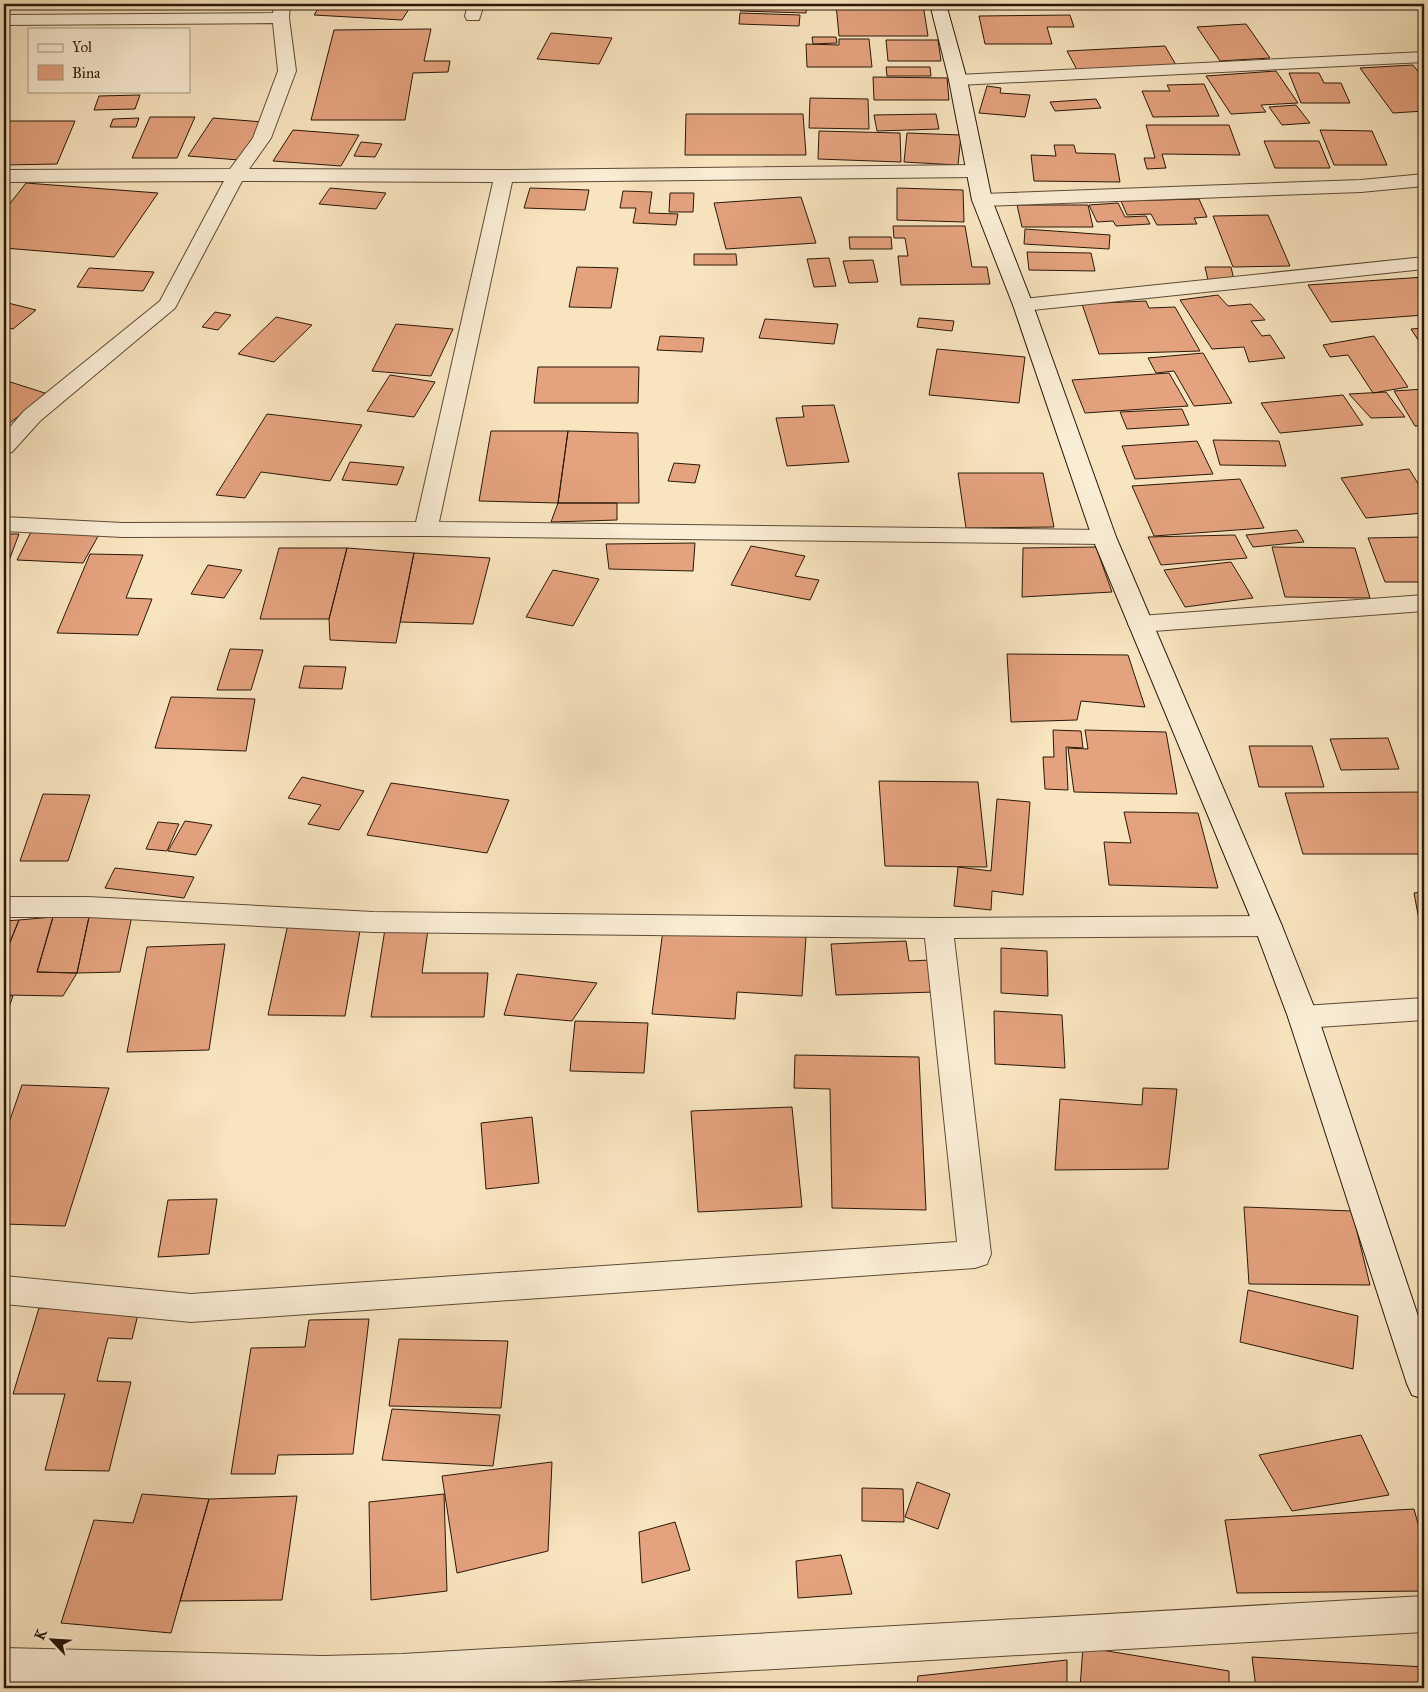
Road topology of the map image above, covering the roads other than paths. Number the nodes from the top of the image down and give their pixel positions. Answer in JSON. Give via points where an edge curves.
{"nodes":[{"id":1,"x":938,"y":4,"type":"edge"},
{"id":2,"x":282,"y":11,"type":"edge"},
{"id":3,"x":4,"y":20,"type":"edge"},
{"id":4,"x":1424,"y":57,"type":"edge"},
{"id":5,"x":958,"y":80,"type":"junction"},
{"id":6,"x":975,"y":171,"type":"junction"},
{"id":7,"x":236,"y":174,"type":"junction"},
{"id":8,"x":4,"y":176,"type":"edge"},
{"id":9,"x":504,"y":176,"type":"junction"},
{"id":10,"x":1424,"y":180,"type":"edge"},
{"id":11,"x":982,"y":200,"type":"junction"},
{"id":12,"x":1424,"y":263,"type":"edge"},
{"id":13,"x":1023,"y":305,"type":"junction"},
{"id":14,"x":4,"y":447,"type":"edge"},
{"id":15,"x":4,"y":524,"type":"edge"},
{"id":16,"x":426,"y":529,"type":"junction"},
{"id":17,"x":1104,"y":537,"type":"junction"},
{"id":18,"x":1424,"y":603,"type":"edge"},
{"id":19,"x":1140,"y":624,"type":"junction"},
{"id":20,"x":4,"y":908,"type":"edge"},
{"id":21,"x":1268,"y":926,"type":"junction"},
{"id":22,"x":938,"y":928,"type":"junction"},
{"id":23,"x":1424,"y":1010,"type":"edge"},
{"id":24,"x":1303,"y":1017,"type":"junction"},
{"id":25,"x":4,"y":1290,"type":"edge"},
{"id":26,"x":1424,"y":1384,"type":"edge"},
{"id":27,"x":1424,"y":1614,"type":"edge"},
{"id":28,"x":4,"y":1666,"type":"edge"},
{"id":29,"x":400,"y":1680,"type":"edge"}],
"edges":[{"from":1,"to":5,"type":"street"},
{"from":2,"to":3,"type":"street"},
{"from":2,"to":7,"type":"street","via":[[286,71],[262,138]]},
{"from":4,"to":5,"type":"street"},
{"from":5,"to":6,"type":"street"},
{"from":6,"to":9,"type":"street"},
{"from":6,"to":11,"type":"street"},
{"from":7,"to":8,"type":"street"},
{"from":7,"to":9,"type":"street"},
{"from":7,"to":14,"type":"street","via":[[168,304],[32,416]]},
{"from":9,"to":16,"type":"street"},
{"from":10,"to":11,"type":"street","via":[[1361,186]]},
{"from":11,"to":13,"type":"street"},
{"from":12,"to":13,"type":"street"},
{"from":13,"to":17,"type":"street"},
{"from":15,"to":16,"type":"street","via":[[123,530]]},
{"from":16,"to":17,"type":"street"},
{"from":17,"to":19,"type":"street"},
{"from":18,"to":19,"type":"street"},
{"from":19,"to":21,"type":"street"},
{"from":20,"to":22,"type":"street","via":[[88,908],[373,922]]},
{"from":21,"to":22,"type":"street"},
{"from":21,"to":24,"type":"street"},
{"from":22,"to":25,"type":"street","via":[[975,1254],[191,1308]]},
{"from":23,"to":24,"type":"street"},
{"from":24,"to":26,"type":"street"},
{"from":27,"to":29,"type":"street"},
{"from":28,"to":29,"type":"street","via":[[323,1674]]}]}
